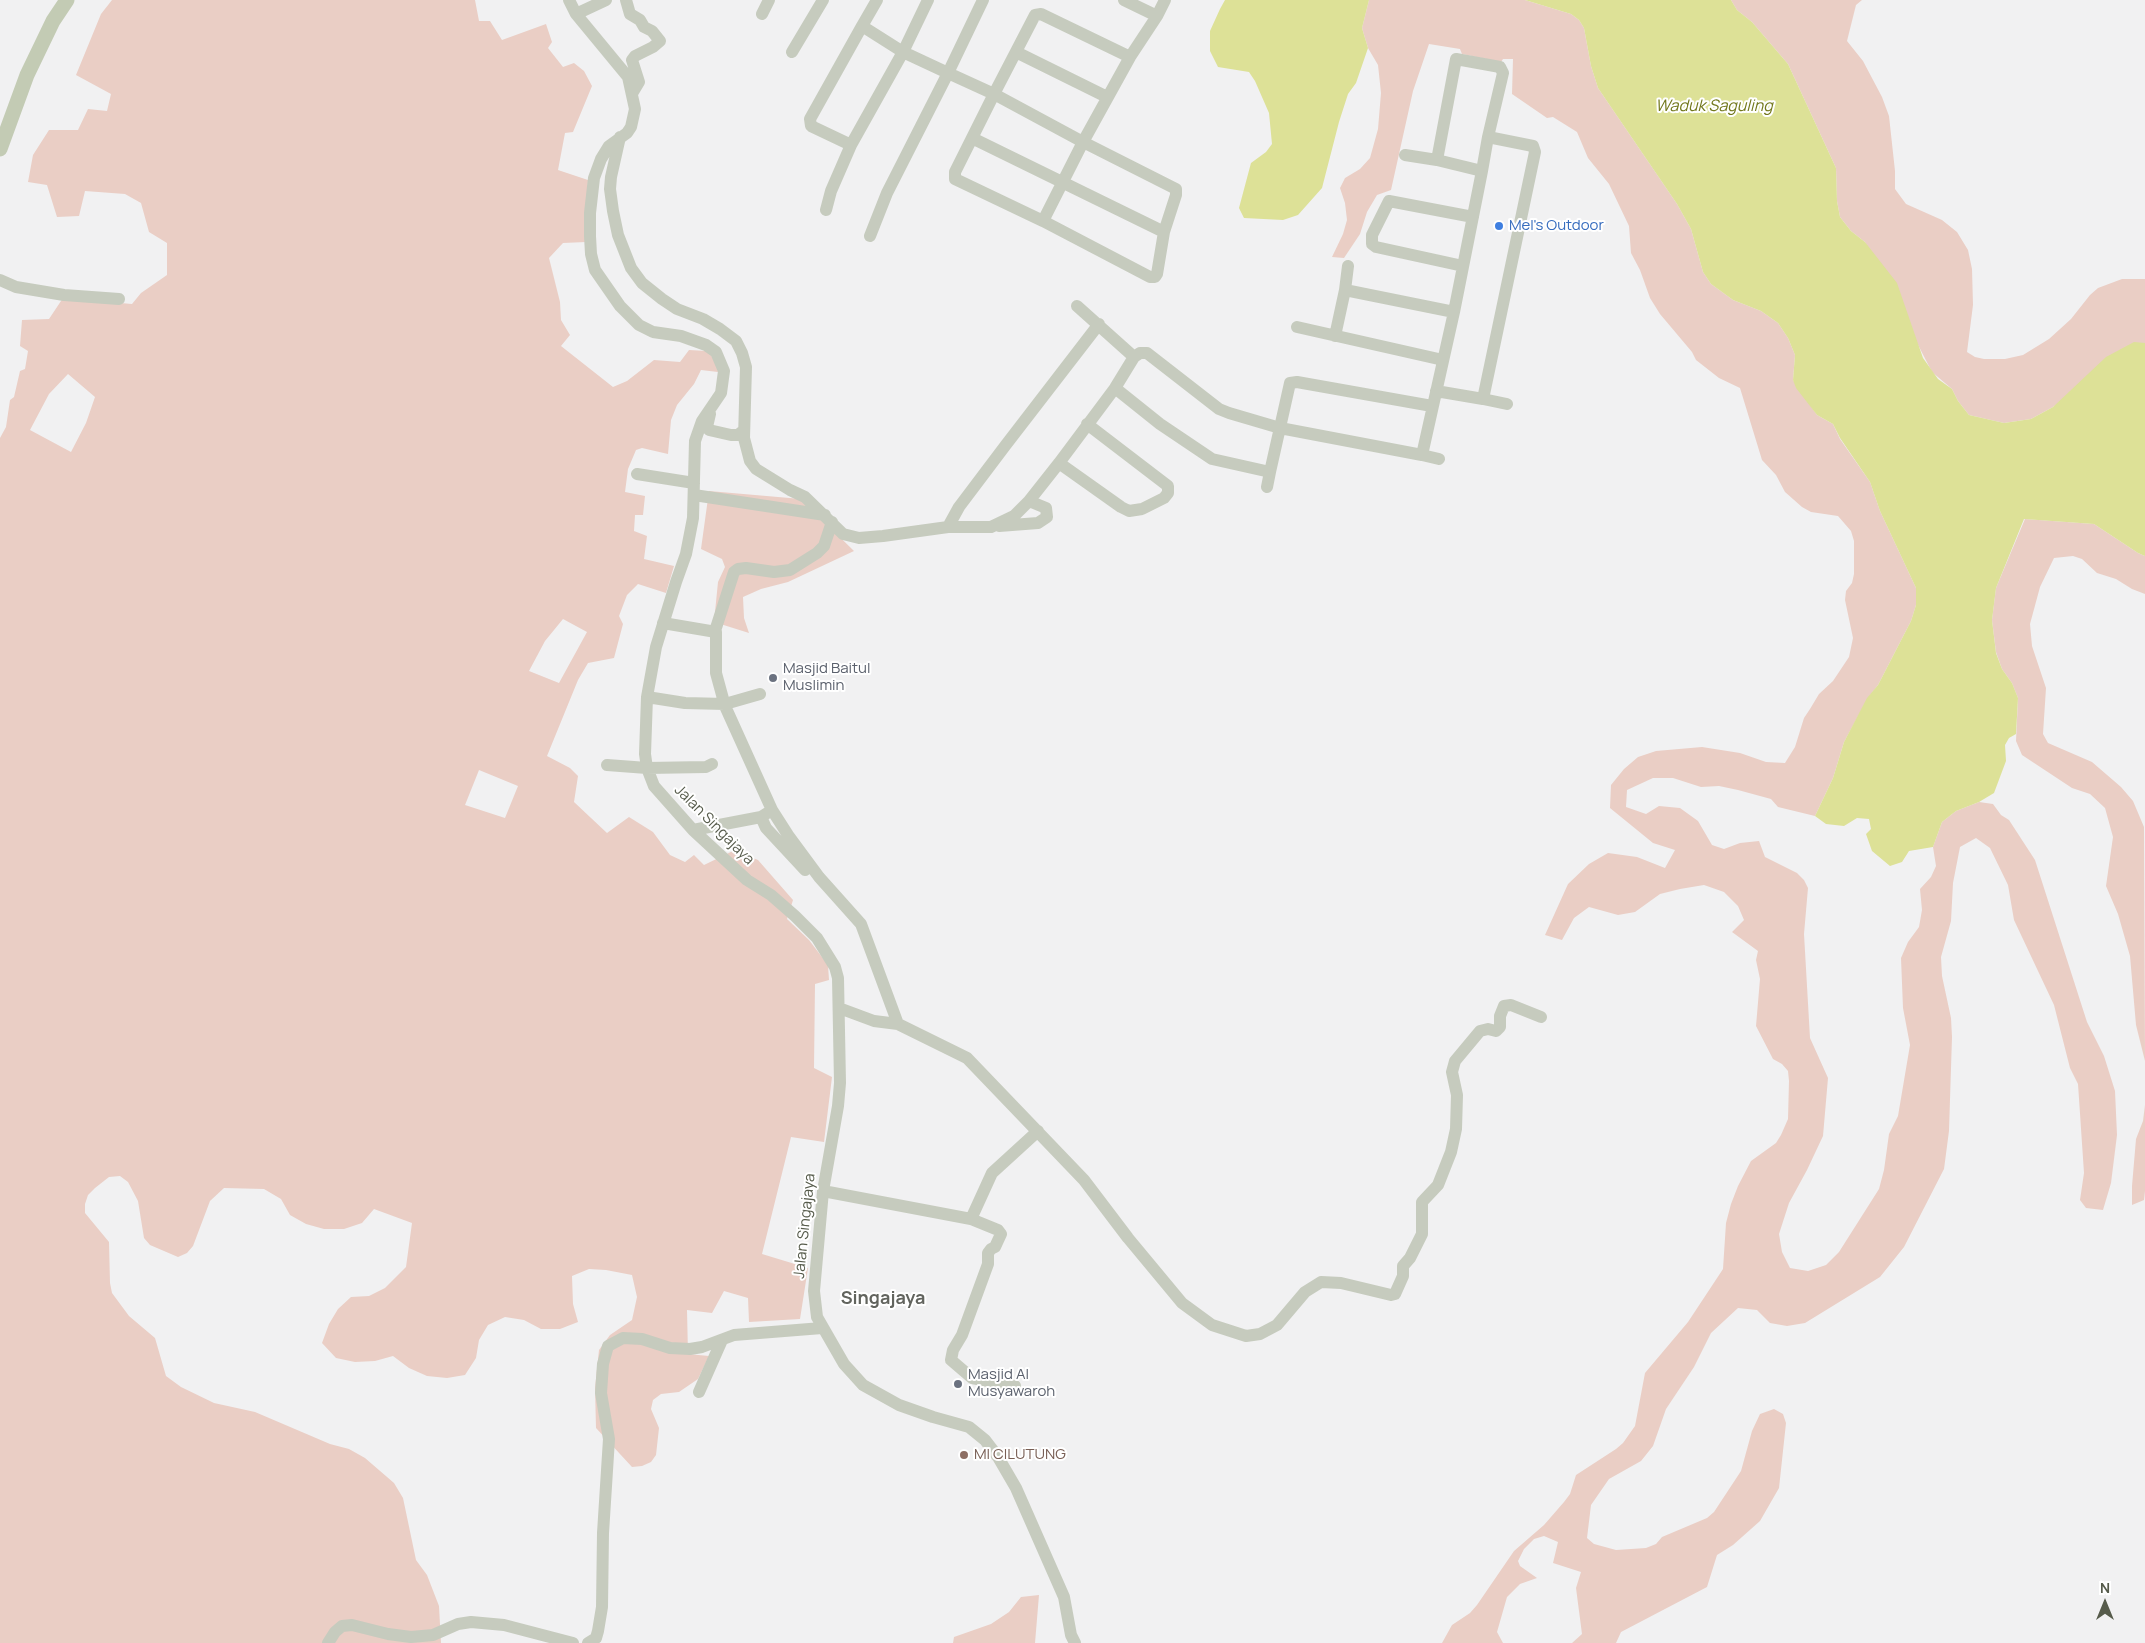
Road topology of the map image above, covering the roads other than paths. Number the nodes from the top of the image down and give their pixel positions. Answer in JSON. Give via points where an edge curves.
{"nodes":[{"id":1,"x":67,"y":0,"type":"edge"},
{"id":2,"x":568,"y":0,"type":"edge"},
{"id":3,"x":606,"y":0,"type":"edge"},
{"id":4,"x":626,"y":0,"type":"edge"},
{"id":5,"x":769,"y":0,"type":"edge"},
{"id":6,"x":823,"y":0,"type":"edge"},
{"id":7,"x":877,"y":0,"type":"edge"},
{"id":8,"x":928,"y":0,"type":"edge"},
{"id":9,"x":983,"y":0,"type":"edge"},
{"id":10,"x":1124,"y":0,"type":"edge"},
{"id":11,"x":1165,"y":0,"type":"edge"},
{"id":12,"x":576,"y":14,"type":"junction"},
{"id":13,"x":762,"y":14,"type":"dead end"},
{"id":14,"x":1157,"y":16,"type":"junction"},
{"id":15,"x":862,"y":26,"type":"junction"},
{"id":16,"x":792,"y":52,"type":"dead end"},
{"id":17,"x":903,"y":52,"type":"junction"},
{"id":18,"x":1016,"y":52,"type":"junction"},
{"id":19,"x":1130,"y":57,"type":"junction"},
{"id":20,"x":948,"y":73,"type":"junction"},
{"id":21,"x":633,"y":92,"type":"junction"},
{"id":22,"x":994,"y":94,"type":"junction"},
{"id":23,"x":1107,"y":97,"type":"junction"},
{"id":24,"x":620,"y":137,"type":"junction"},
{"id":25,"x":1488,"y":137,"type":"junction"},
{"id":26,"x":972,"y":138,"type":"junction"},
{"id":27,"x":1083,"y":142,"type":"junction"},
{"id":28,"x":851,"y":145,"type":"junction"},
{"id":29,"x":0,"y":149,"type":"edge"},
{"id":30,"x":1405,"y":155,"type":"dead end"},
{"id":31,"x":1437,"y":160,"type":"junction"},
{"id":32,"x":1482,"y":171,"type":"junction"},
{"id":33,"x":1062,"y":183,"type":"junction"},
{"id":34,"x":826,"y":210,"type":"dead end"},
{"id":35,"x":1473,"y":217,"type":"junction"},
{"id":36,"x":1043,"y":221,"type":"junction"},
{"id":37,"x":1164,"y":232,"type":"junction"},
{"id":38,"x":870,"y":236,"type":"dead end"},
{"id":39,"x":1348,"y":266,"type":"dead end"},
{"id":40,"x":1463,"y":266,"type":"junction"},
{"id":41,"x":0,"y":280,"type":"edge"},
{"id":42,"x":1345,"y":290,"type":"junction"},
{"id":43,"x":118,"y":298,"type":"dead end"},
{"id":44,"x":1077,"y":306,"type":"dead end"},
{"id":45,"x":1454,"y":312,"type":"junction"},
{"id":46,"x":1099,"y":324,"type":"junction"},
{"id":47,"x":1297,"y":327,"type":"dead end"},
{"id":48,"x":1335,"y":336,"type":"junction"},
{"id":49,"x":1134,"y":357,"type":"junction"},
{"id":50,"x":1443,"y":360,"type":"junction"},
{"id":51,"x":1115,"y":388,"type":"junction"},
{"id":52,"x":1436,"y":391,"type":"junction"},
{"id":53,"x":1483,"y":399,"type":"junction"},
{"id":54,"x":1507,"y":404,"type":"dead end"},
{"id":55,"x":1432,"y":406,"type":"junction"},
{"id":56,"x":710,"y":412,"type":"junction"},
{"id":57,"x":1086,"y":424,"type":"junction"},
{"id":58,"x":1280,"y":428,"type":"junction"},
{"id":59,"x":744,"y":431,"type":"junction"},
{"id":60,"x":1422,"y":455,"type":"junction"},
{"id":61,"x":1439,"y":459,"type":"dead end"},
{"id":62,"x":1059,"y":463,"type":"junction"},
{"id":63,"x":1270,"y":472,"type":"junction"},
{"id":64,"x":637,"y":474,"type":"dead end"},
{"id":65,"x":1267,"y":487,"type":"dead end"},
{"id":66,"x":694,"y":489,"type":"junction"},
{"id":67,"x":1029,"y":500,"type":"junction"},
{"id":68,"x":828,"y":519,"type":"junction"},
{"id":69,"x":948,"y":527,"type":"junction"},
{"id":70,"x":991,"y":527,"type":"junction"},
{"id":71,"x":663,"y":623,"type":"junction"},
{"id":72,"x":715,"y":631,"type":"junction"},
{"id":73,"x":760,"y":694,"type":"dead end"},
{"id":74,"x":648,"y":696,"type":"junction"},
{"id":75,"x":725,"y":704,"type":"junction"},
{"id":76,"x":712,"y":764,"type":"dead end"},
{"id":77,"x":607,"y":765,"type":"dead end"},
{"id":78,"x":647,"y":768,"type":"junction"},
{"id":79,"x":772,"y":810,"type":"junction"},
{"id":80,"x":761,"y":817,"type":"junction"},
{"id":81,"x":693,"y":830,"type":"junction"},
{"id":82,"x":812,"y":877,"type":"dead end"},
{"id":83,"x":840,"y":1008,"type":"junction"},
{"id":84,"x":1541,"y":1017,"type":"dead end"},
{"id":85,"x":898,"y":1024,"type":"junction"},
{"id":86,"x":1038,"y":1131,"type":"junction"},
{"id":87,"x":823,"y":1191,"type":"junction"},
{"id":88,"x":971,"y":1219,"type":"junction"},
{"id":89,"x":822,"y":1328,"type":"junction"},
{"id":90,"x":722,"y":1340,"type":"junction"},
{"id":91,"x":1015,"y":1386,"type":"dead end"},
{"id":92,"x":699,"y":1392,"type":"dead end"},
{"id":93,"x":328,"y":1643,"type":"edge"},
{"id":94,"x":573,"y":1643,"type":"edge"},
{"id":95,"x":588,"y":1643,"type":"edge"},
{"id":96,"x":1075,"y":1643,"type":"edge"}],
"edges":[{"from":1,"to":29,"type":"main road","via":[[53,21],[27,76]]},
{"from":2,"to":12,"type":"street","name":"Jalan Singajaya"},
{"from":3,"to":12,"type":"street"},
{"from":4,"to":21,"type":"street","via":[[630,14],[660,41],[632,60],[639,82]]},
{"from":5,"to":13,"type":"street"},
{"from":6,"to":16,"type":"street"},
{"from":7,"to":15,"type":"street"},
{"from":8,"to":17,"type":"street"},
{"from":9,"to":20,"type":"street"},
{"from":10,"to":14,"type":"street"},
{"from":11,"to":14,"type":"street"},
{"from":12,"to":21,"type":"street","name":"Jalan Singajaya","via":[[628,77]]},
{"from":14,"to":19,"type":"street"},
{"from":15,"to":17,"type":"street"},
{"from":15,"to":28,"type":"street","via":[[810,123]]},
{"from":17,"to":20,"type":"street"},
{"from":17,"to":28,"type":"street"},
{"from":18,"to":19,"type":"street","via":[[1033,16],[1039,14]]},
{"from":18,"to":22,"type":"street"},
{"from":18,"to":23,"type":"street"},
{"from":19,"to":23,"type":"street"},
{"from":20,"to":22,"type":"street"},
{"from":20,"to":38,"type":"street","via":[[887,193]]},
{"from":21,"to":24,"type":"street","name":"Jalan Singajaya","via":[[634,119],[627,133]]},
{"from":22,"to":26,"type":"street"},
{"from":22,"to":27,"type":"street"},
{"from":23,"to":27,"type":"street"},
{"from":24,"to":56,"type":"street","name":"Jalan Singajaya","via":[[609,146],[594,178],[590,236],[595,270],[620,306],[639,325],[653,332],[696,340],[716,352],[724,371],[723,382],[721,393]]},
{"from":24,"to":59,"type":"street","via":[[610,189],[618,235],[631,268],[642,282],[677,310],[703,319],[736,341],[746,367]]},
{"from":25,"to":31,"type":"street","via":[[1502,69],[1456,59]]},
{"from":25,"to":32,"type":"street"},
{"from":25,"to":53,"type":"street","via":[[1533,146],[1535,152]]},
{"from":26,"to":33,"type":"street"},
{"from":26,"to":36,"type":"street","via":[[955,172],[956,181]]},
{"from":27,"to":33,"type":"street"},
{"from":27,"to":37,"type":"street","via":[[1176,189]]},
{"from":28,"to":34,"type":"street"},
{"from":30,"to":31,"type":"street"},
{"from":31,"to":32,"type":"street"},
{"from":32,"to":35,"type":"street"},
{"from":33,"to":36,"type":"street"},
{"from":33,"to":37,"type":"street"},
{"from":35,"to":40,"type":"street"},
{"from":35,"to":40,"type":"street","via":[[1389,202],[1372,235],[1372,244],[1376,246]]},
{"from":36,"to":37,"type":"street","via":[[1152,278],[1158,274]]},
{"from":39,"to":42,"type":"street"},
{"from":40,"to":45,"type":"street"},
{"from":41,"to":43,"type":"street","via":[[16,287],[64,295]]},
{"from":42,"to":45,"type":"street"},
{"from":42,"to":48,"type":"street"},
{"from":44,"to":46,"type":"street"},
{"from":45,"to":50,"type":"street"},
{"from":46,"to":49,"type":"street"},
{"from":46,"to":69,"type":"street","via":[[999,453]]},
{"from":47,"to":48,"type":"street"},
{"from":48,"to":50,"type":"street"},
{"from":49,"to":51,"type":"street"},
{"from":49,"to":58,"type":"street","via":[[1145,352],[1219,408]]},
{"from":50,"to":52,"type":"street"},
{"from":51,"to":57,"type":"street"},
{"from":51,"to":63,"type":"street","via":[[1168,430],[1212,459]]},
{"from":52,"to":53,"type":"street"},
{"from":52,"to":55,"type":"street"},
{"from":53,"to":54,"type":"street"},
{"from":55,"to":58,"type":"street","via":[[1294,382],[1289,387]]},
{"from":55,"to":60,"type":"street"},
{"from":56,"to":59,"type":"street","via":[[707,429],[731,435]]},
{"from":56,"to":66,"type":"street","name":"Jalan Singajaya","via":[[697,430]]},
{"from":57,"to":62,"type":"street"},
{"from":57,"to":62,"type":"street","via":[[1168,486],[1168,493],[1142,509],[1129,511]]},
{"from":58,"to":60,"type":"street"},
{"from":58,"to":63,"type":"street"},
{"from":59,"to":68,"type":"street","via":[[750,461],[756,469],[805,497]]},
{"from":60,"to":61,"type":"street"},
{"from":62,"to":67,"type":"street"},
{"from":63,"to":65,"type":"street"},
{"from":64,"to":66,"type":"street"},
{"from":66,"to":68,"type":"street"},
{"from":66,"to":71,"type":"street","name":"Jalan Singajaya","via":[[693,518],[686,554]]},
{"from":67,"to":70,"type":"street","via":[[1014,516]]},
{"from":67,"to":70,"type":"street","via":[[1046,508],[1047,517],[1038,523]]},
{"from":68,"to":69,"type":"street","via":[[844,534],[859,538]]},
{"from":68,"to":72,"type":"street","via":[[824,546],[790,570],[774,572],[746,568],[734,572]]},
{"from":69,"to":70,"type":"street"},
{"from":71,"to":72,"type":"street"},
{"from":71,"to":74,"type":"street","name":"Jalan Singajaya"},
{"from":72,"to":75,"type":"street","via":[[716,674]]},
{"from":73,"to":75,"type":"street"},
{"from":74,"to":75,"type":"street","via":[[685,703]]},
{"from":74,"to":78,"type":"street","name":"Jalan Singajaya"},
{"from":75,"to":79,"type":"street"},
{"from":76,"to":78,"type":"street","via":[[706,767]]},
{"from":77,"to":78,"type":"street"},
{"from":78,"to":81,"type":"street","name":"Jalan Singajaya","via":[[654,786]]},
{"from":79,"to":80,"type":"street"},
{"from":79,"to":85,"type":"street","via":[[820,877],[862,924]]},
{"from":80,"to":81,"type":"street"},
{"from":80,"to":82,"type":"street","via":[[766,828]]},
{"from":81,"to":83,"type":"street","name":"Jalan Singajaya","via":[[817,938],[835,967]]},
{"from":83,"to":85,"type":"street","via":[[874,1021]]},
{"from":83,"to":87,"type":"street","name":"Jalan Singajaya","via":[[838,1106]]},
{"from":84,"to":86,"type":"street","via":[[1511,1005],[1504,1006],[1496,1032],[1488,1029],[1480,1032],[1455,1061],[1452,1072],[1457,1095],[1456,1129],[1452,1152],[1438,1185],[1422,1202],[1422,1234],[1403,1266],[1403,1276],[1395,1294],[1321,1282],[1305,1292],[1277,1325],[1254,1336],[1212,1325],[1182,1303],[1084,1180]]},
{"from":85,"to":86,"type":"street","via":[[967,1058]]},
{"from":86,"to":88,"type":"street","via":[[992,1173]]},
{"from":87,"to":88,"type":"street"},
{"from":87,"to":89,"type":"street","name":"Jalan Singajaya","via":[[814,1290],[817,1317]]},
{"from":88,"to":91,"type":"street","via":[[1001,1234],[995,1248],[988,1253],[988,1264],[951,1360],[972,1378]]},
{"from":89,"to":90,"type":"street","via":[[734,1335]]},
{"from":89,"to":96,"type":"street","name":"Jalan Singajaya","via":[[844,1364],[864,1385],[899,1405],[969,1427],[998,1456],[1016,1488],[1064,1597]]},
{"from":90,"to":92,"type":"street"},
{"from":90,"to":95,"type":"street","via":[[690,1349],[623,1338],[608,1346],[601,1394],[609,1438],[602,1607],[596,1638]]},
{"from":93,"to":94,"type":"street","via":[[342,1626],[352,1625],[411,1637],[433,1635],[471,1622],[504,1625]]}]}
